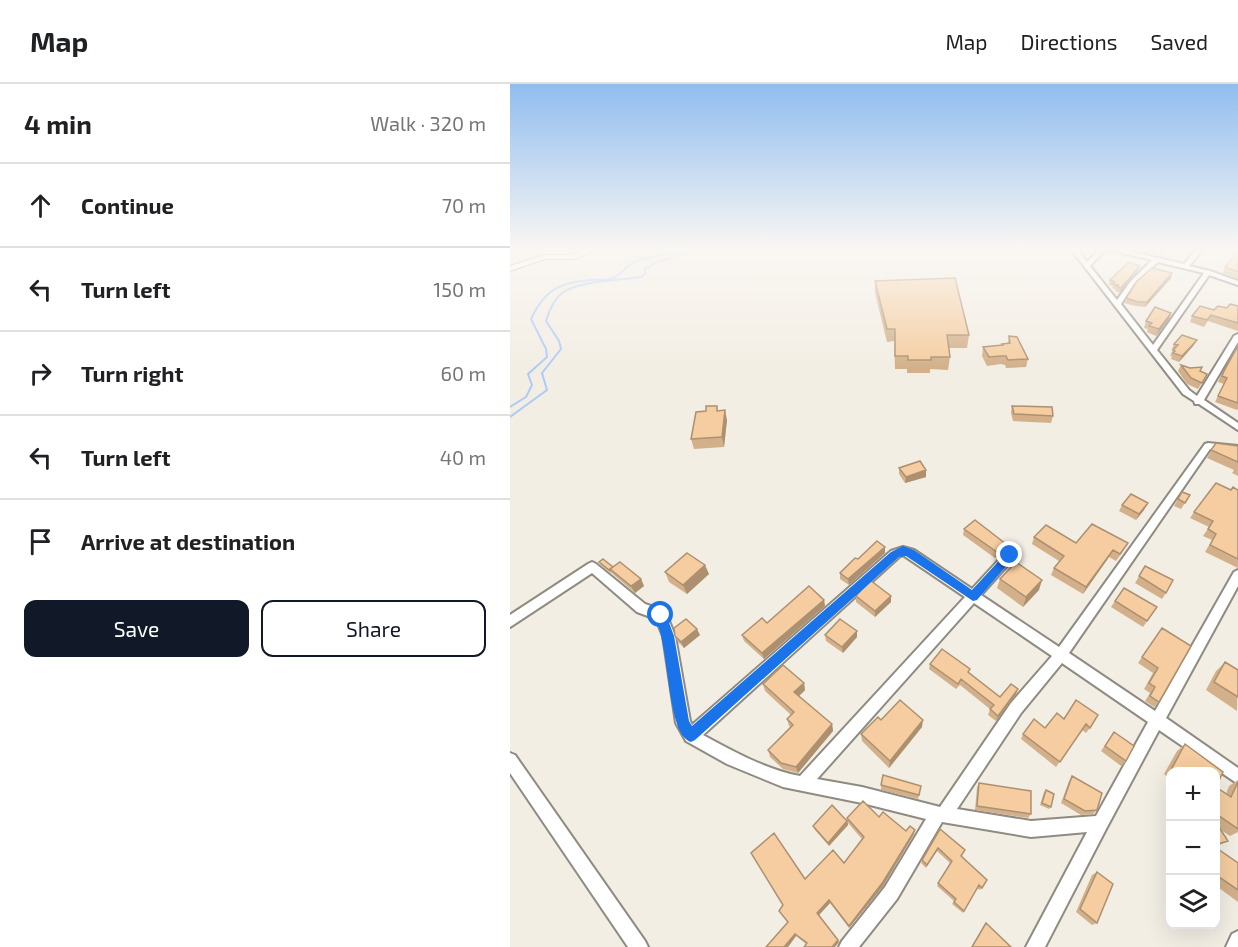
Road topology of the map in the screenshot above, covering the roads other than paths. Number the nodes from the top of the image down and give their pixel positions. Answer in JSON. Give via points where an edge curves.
{"nodes":[{"id":1,"x":1104,"y":288,"type":"edge"},
{"id":2,"x":1128,"y":288,"type":"edge"},
{"id":3,"x":1197,"y":288,"type":"edge"},
{"id":4,"x":1117,"y":305,"type":"junction"},
{"id":5,"x":1238,"y":336,"type":"edge"},
{"id":6,"x":1153,"y":350,"type":"junction"},
{"id":7,"x":1198,"y":402,"type":"junction"},
{"id":8,"x":1238,"y":428,"type":"edge"},
{"id":9,"x":1238,"y":449,"type":"edge"},
{"id":10,"x":1010,"y":555,"type":"dead end"},
{"id":11,"x":1238,"y":575,"type":"edge"},
{"id":12,"x":973,"y":596,"type":"junction"},
{"id":13,"x":510,"y":622,"type":"edge"},
{"id":14,"x":1060,"y":656,"type":"junction"},
{"id":15,"x":1158,"y":719,"type":"junction"},
{"id":16,"x":691,"y":736,"type":"junction"},
{"id":17,"x":510,"y":760,"type":"edge"},
{"id":18,"x":1238,"y":777,"type":"edge"},
{"id":19,"x":803,"y":784,"type":"junction"},
{"id":20,"x":941,"y":814,"type":"junction"},
{"id":21,"x":1100,"y":823,"type":"junction"},
{"id":22,"x":1238,"y":940,"type":"edge"},
{"id":23,"x":639,"y":947,"type":"edge"},
{"id":24,"x":848,"y":947,"type":"edge"},
{"id":25,"x":1035,"y":947,"type":"edge"},
{"id":26,"x":1235,"y":947,"type":"edge"}],
"edges":[{"from":1,"to":4,"type":"street"},
{"from":2,"to":4,"type":"street"},
{"from":3,"to":6,"type":"street"},
{"from":4,"to":6,"type":"street"},
{"from":5,"to":7,"type":"street"},
{"from":6,"to":7,"type":"street"},
{"from":7,"to":8,"type":"street"},
{"from":9,"to":14,"type":"street","via":[[1208,446]]},
{"from":10,"to":12,"type":"street"},
{"from":11,"to":15,"type":"street"},
{"from":12,"to":14,"type":"street"},
{"from":12,"to":16,"type":"street","via":[[903,550]]},
{"from":12,"to":19,"type":"street"},
{"from":13,"to":16,"type":"street","via":[[592,567],[641,608],[661,615],[669,636],[683,723]]},
{"from":14,"to":15,"type":"street"},
{"from":14,"to":20,"type":"street","via":[[1016,708]]},
{"from":15,"to":18,"type":"street"},
{"from":15,"to":21,"type":"street"},
{"from":16,"to":19,"type":"street","via":[[732,759]]},
{"from":17,"to":23,"type":"street"},
{"from":19,"to":20,"type":"street"},
{"from":20,"to":21,"type":"street","via":[[1031,829]]},
{"from":20,"to":24,"type":"street","via":[[891,892]]},
{"from":21,"to":25,"type":"street"},
{"from":22,"to":26,"type":"street"}]}
